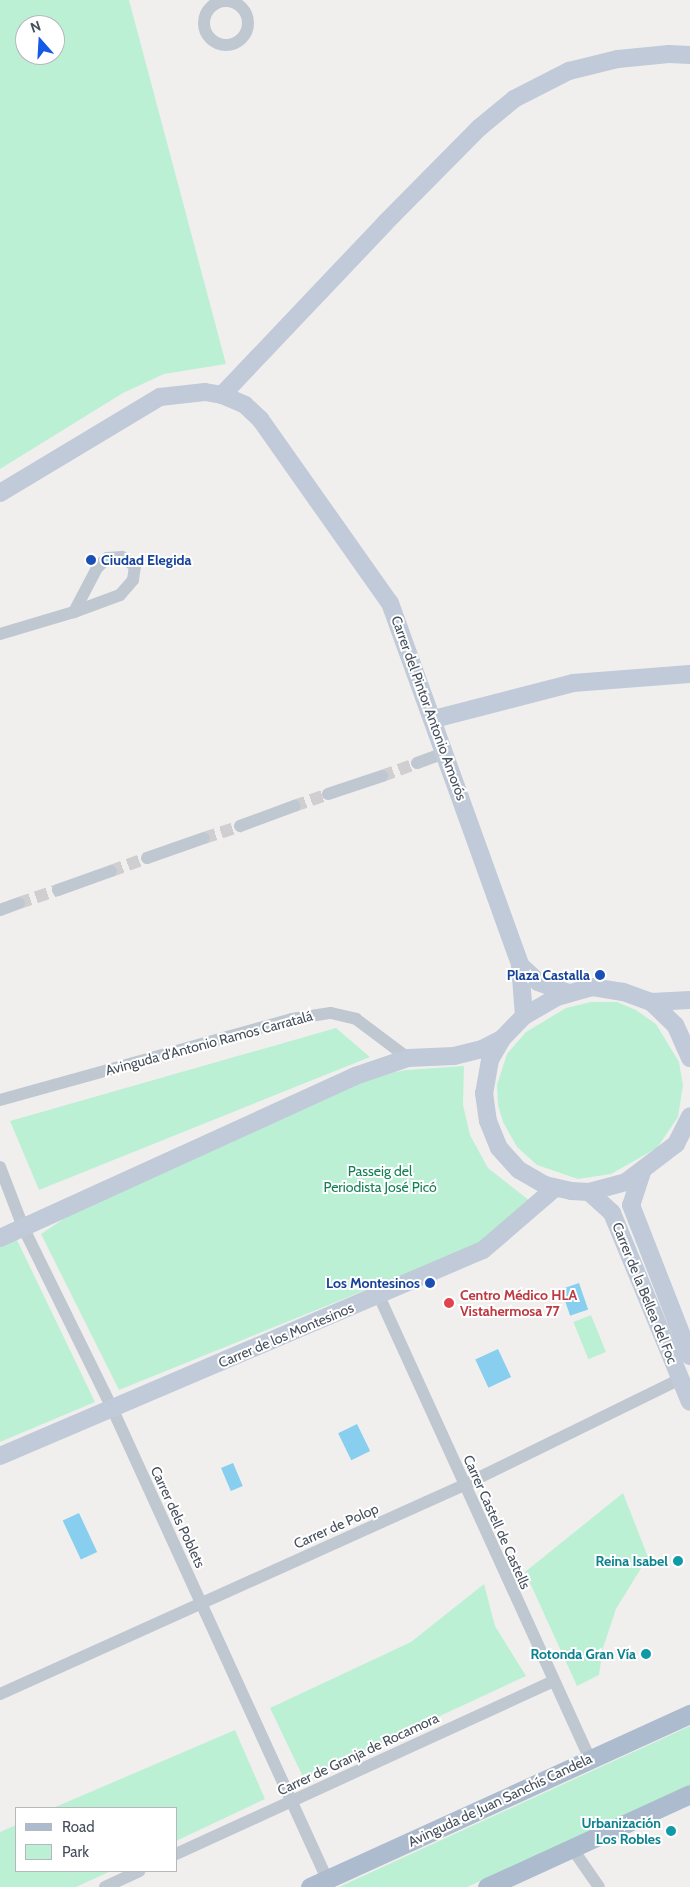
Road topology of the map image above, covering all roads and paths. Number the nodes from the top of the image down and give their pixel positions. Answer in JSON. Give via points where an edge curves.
{"nodes":[{"id":1,"x":690,"y":55,"type":"edge"},
{"id":2,"x":222,"y":395,"type":"junction"},
{"id":3,"x":0,"y":493,"type":"edge"},
{"id":4,"x":74,"y":612,"type":"junction"},
{"id":5,"x":0,"y":634,"type":"edge"},
{"id":6,"x":690,"y":674,"type":"edge"},
{"id":7,"x":434,"y":719,"type":"junction"},
{"id":8,"x":446,"y":753,"type":"junction"},
{"id":9,"x":417,"y":763,"type":"tunnel mouth"},
{"id":10,"x":382,"y":776,"type":"tunnel mouth"},
{"id":11,"x":328,"y":794,"type":"tunnel mouth"},
{"id":12,"x":294,"y":806,"type":"tunnel mouth"},
{"id":13,"x":240,"y":826,"type":"tunnel mouth"},
{"id":14,"x":204,"y":838,"type":"tunnel mouth"},
{"id":15,"x":147,"y":858,"type":"tunnel mouth"},
{"id":16,"x":111,"y":871,"type":"tunnel mouth"},
{"id":17,"x":58,"y":890,"type":"tunnel mouth"},
{"id":18,"x":20,"y":903,"type":"tunnel mouth"},
{"id":19,"x":0,"y":910,"type":"edge"},
{"id":20,"x":520,"y":965,"type":"junction"},
{"id":21,"x":569,"y":993,"type":"junction"},
{"id":22,"x":690,"y":1000,"type":"edge"},
{"id":23,"x":651,"y":1002,"type":"junction"},
{"id":24,"x":524,"y":1016,"type":"junction"},
{"id":25,"x":502,"y":1040,"type":"junction"},
{"id":26,"x":408,"y":1058,"type":"junction"},
{"id":27,"x":690,"y":1058,"type":"edge"},
{"id":28,"x":0,"y":1100,"type":"edge"},
{"id":29,"x":690,"y":1116,"type":"edge"},
{"id":30,"x":683,"y":1143,"type":"edge"},
{"id":31,"x":0,"y":1168,"type":"edge"},
{"id":32,"x":642,"y":1172,"type":"junction"},
{"id":33,"x":555,"y":1188,"type":"junction"},
{"id":34,"x":589,"y":1192,"type":"junction"},
{"id":35,"x":23,"y":1227,"type":"junction"},
{"id":36,"x":0,"y":1238,"type":"edge"},
{"id":37,"x":379,"y":1296,"type":"junction"},
{"id":38,"x":690,"y":1356,"type":"edge"},
{"id":39,"x":680,"y":1379,"type":"junction"},
{"id":40,"x":690,"y":1402,"type":"edge"},
{"id":41,"x":112,"y":1408,"type":"junction"},
{"id":42,"x":0,"y":1456,"type":"edge"},
{"id":43,"x":464,"y":1485,"type":"junction"},
{"id":44,"x":201,"y":1603,"type":"junction"},
{"id":45,"x":552,"y":1682,"type":"junction"},
{"id":46,"x":0,"y":1694,"type":"edge"},
{"id":47,"x":690,"y":1714,"type":"edge"},
{"id":48,"x":590,"y":1759,"type":"junction"},
{"id":49,"x":690,"y":1794,"type":"edge"},
{"id":50,"x":291,"y":1801,"type":"junction"},
{"id":51,"x":572,"y":1848,"type":"junction"},
{"id":52,"x":178,"y":1853,"type":"edge"},
{"id":53,"x":138,"y":1872,"type":"edge"},
{"id":54,"x":319,"y":1883,"type":"edge"},
{"id":55,"x":105,"y":1887,"type":"edge"},
{"id":56,"x":487,"y":1887,"type":"edge"},
{"id":57,"x":599,"y":1887,"type":"edge"}],
"edges":[{"from":1,"to":2,"type":"main road","via":[[660,54],[569,71],[514,99],[479,128],[385,223]]},
{"from":2,"to":3,"type":"main road","name":"Carrer del Pintor Antonio Amorós","via":[[160,397]]},
{"from":2,"to":7,"type":"main road","name":"Carrer del Pintor Antonio Amorós","via":[[245,405],[260,419],[326,508],[390,603]]},
{"from":4,"to":4,"type":"street","via":[[120,595],[134,580],[135,566],[122,557],[107,558],[97,568]]},
{"from":4,"to":5,"type":"street"},
{"from":6,"to":7,"type":"main road","via":[[573,683]]},
{"from":7,"to":8,"type":"main road","name":"Carrer del Pintor Antonio Amorós"},
{"from":8,"to":9,"type":"street"},
{"from":8,"to":20,"type":"main road","name":"Carrer del Pintor Antonio Amorós"},
{"from":10,"to":11,"type":"street"},
{"from":12,"to":13,"type":"street"},
{"from":14,"to":15,"type":"street"},
{"from":16,"to":17,"type":"street"},
{"from":18,"to":19,"type":"street"},
{"from":20,"to":21,"type":"main road","name":"Carrer del Pintor Antonio Amorós","via":[[538,982]]},
{"from":20,"to":24,"type":"main road","name":"Carrer del Pintor Antonio Amorós"},
{"from":21,"to":23,"type":"main road","via":[[592,987]]},
{"from":21,"to":24,"type":"main road"},
{"from":22,"to":23,"type":"main road"},
{"from":23,"to":27,"type":"main road","via":[[675,1026]]},
{"from":24,"to":25,"type":"main road"},
{"from":25,"to":26,"type":"main road","via":[[454,1056]]},
{"from":25,"to":33,"type":"main road","via":[[488,1068],[484,1093],[488,1121],[499,1148],[519,1170]]},
{"from":26,"to":28,"type":"street","name":"Avinguda d'Antonio Ramos Carratalá","via":[[356,1019],[330,1013],[292,1019]]},
{"from":26,"to":35,"type":"main road","via":[[355,1076]]},
{"from":29,"to":30,"type":"main road"},
{"from":30,"to":32,"type":"main road"},
{"from":31,"to":35,"type":"street","name":"Carrer dels Poblets"},
{"from":32,"to":34,"type":"main road","via":[[626,1182]]},
{"from":32,"to":38,"type":"main road","name":"Carrer de la Bellea del Foc","via":[[631,1205]]},
{"from":33,"to":34,"type":"main road"},
{"from":33,"to":37,"type":"main road","name":"Carrer de los Montesinos","via":[[483,1250]]},
{"from":34,"to":39,"type":"main road","name":"Carrer de la Bellea del Foc","via":[[612,1213]]},
{"from":35,"to":36,"type":"main road"},
{"from":35,"to":41,"type":"street","name":"Carrer dels Poblets"},
{"from":37,"to":41,"type":"main road","name":"Carrer de los Montesinos"},
{"from":37,"to":43,"type":"street","name":"Carrer Castell de Castells"},
{"from":39,"to":40,"type":"main road","name":"Carrer de la Bellea del Foc"},
{"from":39,"to":43,"type":"street","name":"Carrer de Polop"},
{"from":41,"to":42,"type":"main road","name":"Carrer de los Montesinos"},
{"from":41,"to":44,"type":"street","name":"Carrer dels Poblets"},
{"from":43,"to":44,"type":"street","name":"Carrer de Polop"},
{"from":43,"to":45,"type":"street","name":"Carrer Castell de Castells"},
{"from":44,"to":46,"type":"street","name":"Carrer de Polop"},
{"from":44,"to":50,"type":"street","name":"Carrer dels Poblets"},
{"from":45,"to":48,"type":"street","name":"Carrer Castell de Castells"},
{"from":45,"to":50,"type":"street","name":"Carrer de Granja de Rocamora"},
{"from":47,"to":48,"type":"main road","name":"Avinguda de Juan Sanchís Candela"},
{"from":48,"to":54,"type":"main road","name":"Avinguda de Juan Sanchís Candela"},
{"from":49,"to":51,"type":"main road"},
{"from":50,"to":52,"type":"street","name":"Carrer de Granja de Rocamora"},
{"from":50,"to":54,"type":"street","name":"Carrer dels Poblets"},
{"from":51,"to":56,"type":"main road"},
{"from":51,"to":57,"type":"street"},
{"from":53,"to":55,"type":"street"}]}
